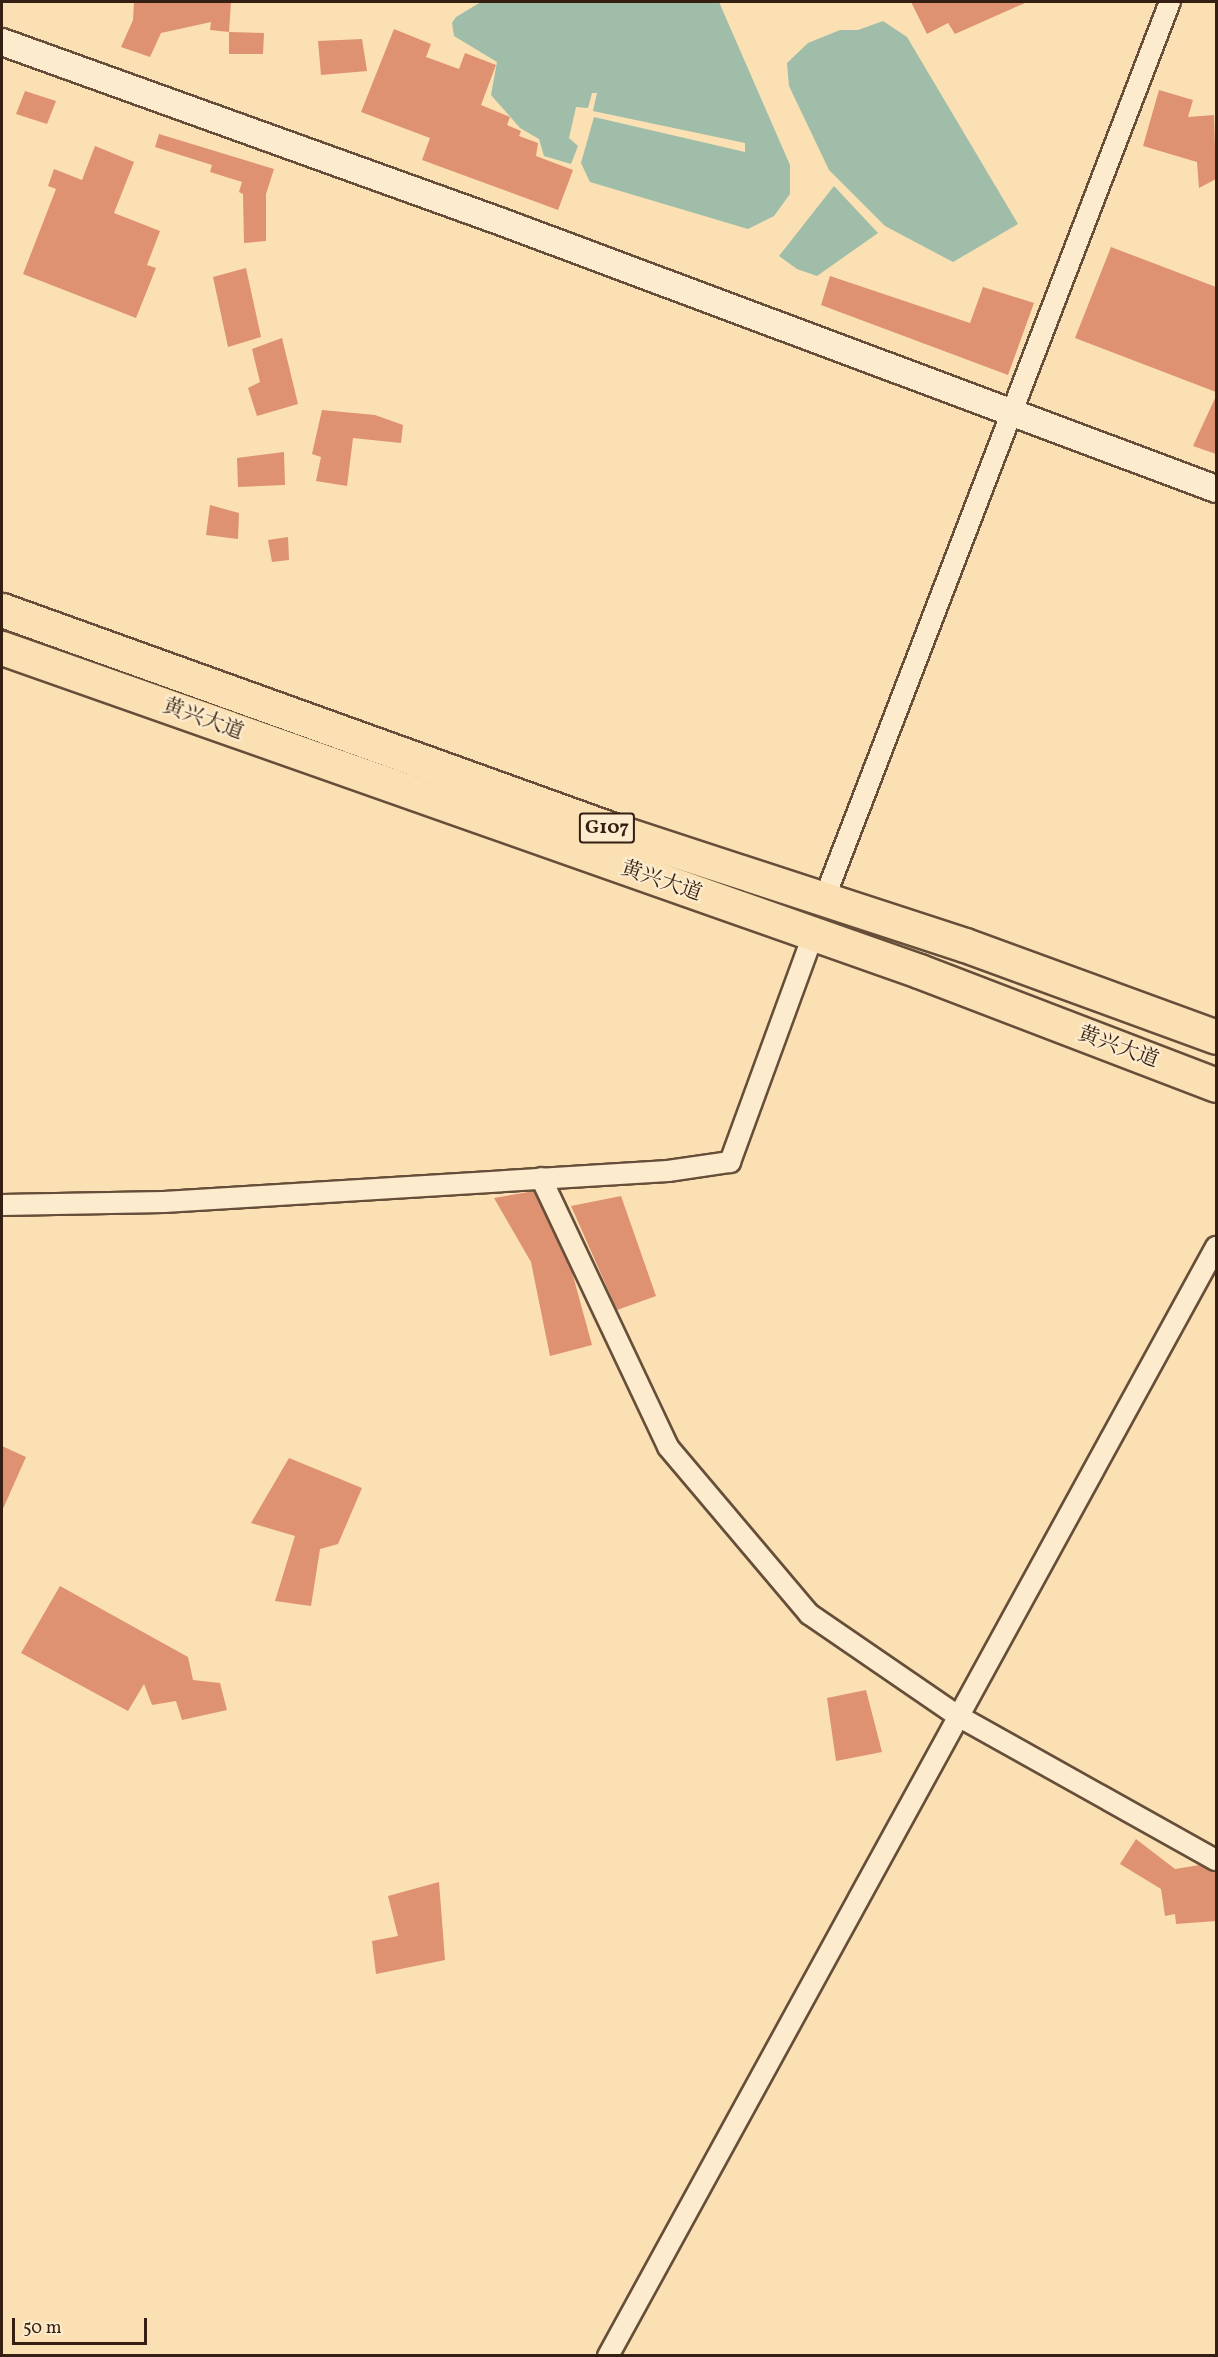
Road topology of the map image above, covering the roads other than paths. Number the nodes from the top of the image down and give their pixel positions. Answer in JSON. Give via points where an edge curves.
{"nodes":[{"id":1,"x":1170,"y":2,"type":"edge"},
{"id":2,"x":2,"y":42,"type":"edge"},
{"id":3,"x":1013,"y":411,"type":"junction"},
{"id":4,"x":1216,"y":489,"type":"edge"},
{"id":5,"x":2,"y":610,"type":"edge"},
{"id":6,"x":2,"y":648,"type":"edge"},
{"id":7,"x":823,"y":902,"type":"junction"},
{"id":8,"x":813,"y":935,"type":"junction"},
{"id":9,"x":1145,"y":1011,"type":"junction"},
{"id":10,"x":1216,"y":1037,"type":"edge"},
{"id":11,"x":1130,"y":1052,"type":"junction"},
{"id":12,"x":1216,"y":1085,"type":"edge"},
{"id":13,"x":541,"y":1178,"type":"junction"},
{"id":14,"x":2,"y":1205,"type":"edge"},
{"id":15,"x":1216,"y":1247,"type":"edge"},
{"id":16,"x":958,"y":1716,"type":"junction"},
{"id":17,"x":1216,"y":1860,"type":"edge"},
{"id":18,"x":608,"y":2355,"type":"edge"}],
"edges":[{"from":1,"to":3,"type":"street"},
{"from":2,"to":3,"type":"street"},
{"from":3,"to":4,"type":"street"},
{"from":3,"to":7,"type":"street"},
{"from":5,"to":7,"type":"highway","name":"黄兴大道","number":"G107"},
{"from":6,"to":8,"type":"highway","name":"黄兴大道","number":"G107"},
{"from":7,"to":9,"type":"highway","name":"黄兴大道","number":"G107","via":[[965,945]]},
{"from":8,"to":11,"type":"highway","name":"黄兴大道","number":"G107"},
{"from":8,"to":13,"type":"street","via":[[730,1162],[668,1171]]},
{"from":9,"to":10,"type":"highway","name":"黄兴大道","number":"G107"},
{"from":9,"to":11,"type":"highway","via":[[1159,1023],[1160,1040],[1149,1050]]},
{"from":11,"to":12,"type":"highway","name":"黄兴大道","number":"G107"},
{"from":13,"to":14,"type":"street","via":[[164,1202]]},
{"from":13,"to":16,"type":"street","via":[[668,1447],[809,1614]]},
{"from":15,"to":16,"type":"street"},
{"from":16,"to":17,"type":"street"},
{"from":16,"to":18,"type":"street"}]}
